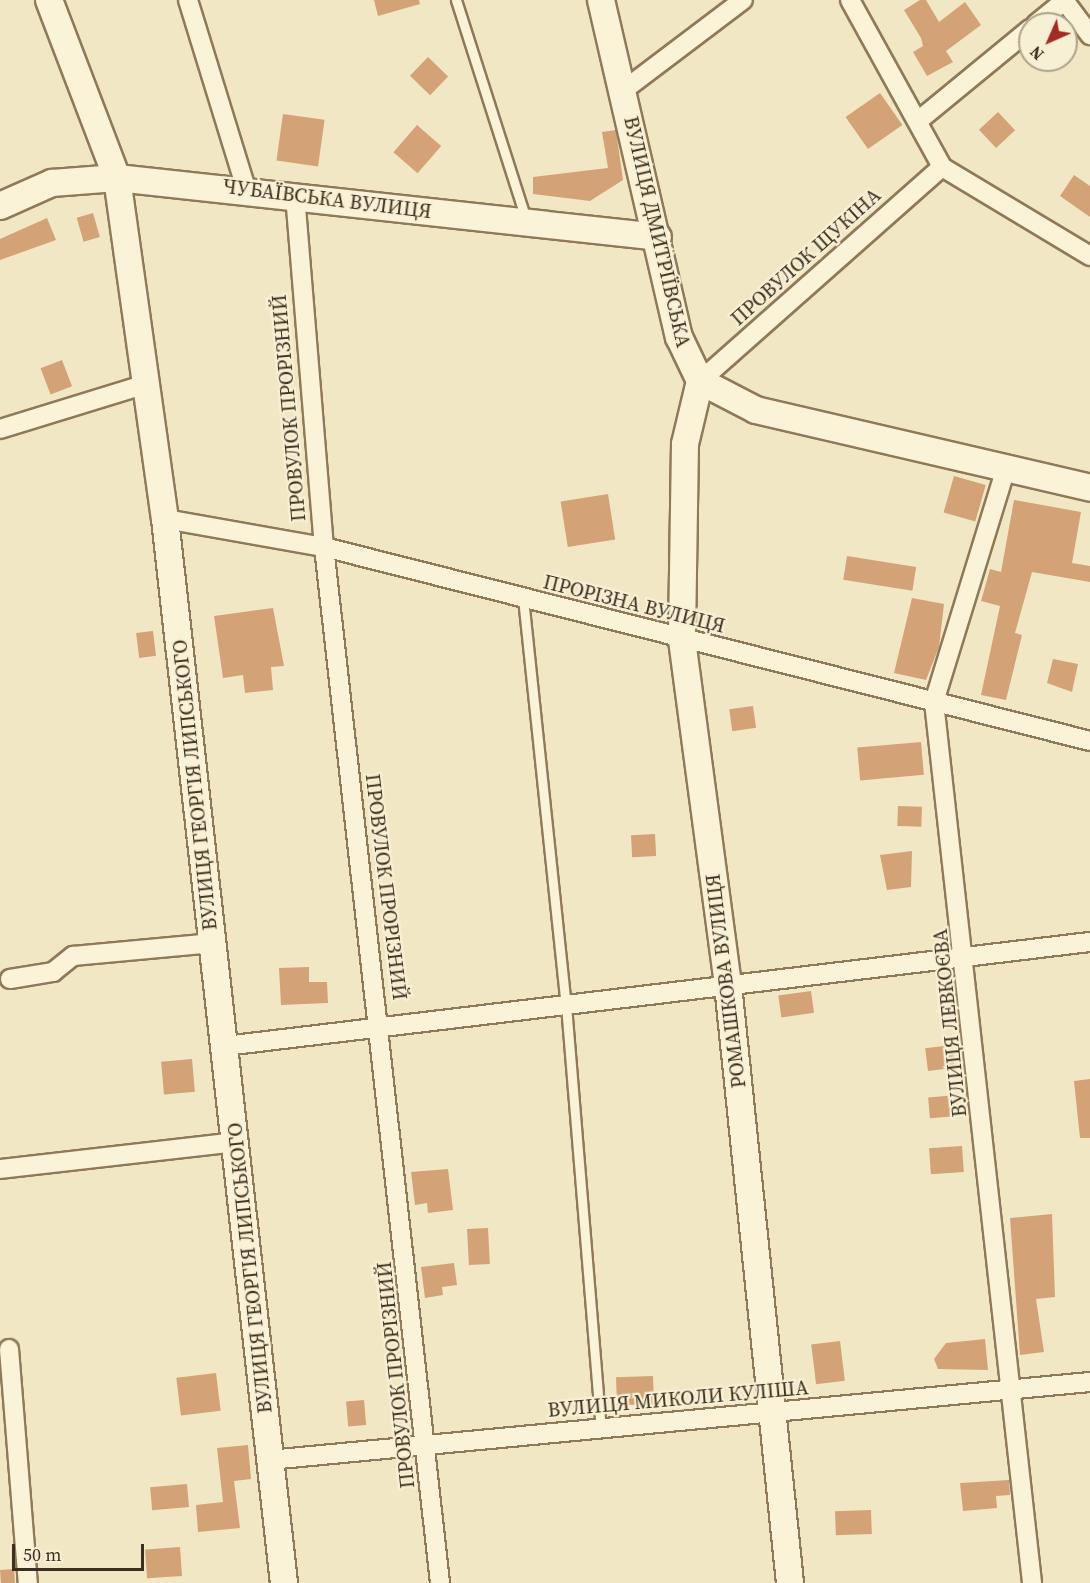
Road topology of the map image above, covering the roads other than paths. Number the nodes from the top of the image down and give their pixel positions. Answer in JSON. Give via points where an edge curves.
{"nodes":[{"id":1,"x":49,"y":0,"type":"edge"},
{"id":2,"x":188,"y":0,"type":"edge"},
{"id":3,"x":456,"y":0,"type":"edge"},
{"id":4,"x":601,"y":0,"type":"edge"},
{"id":5,"x":743,"y":0,"type":"edge"},
{"id":6,"x":850,"y":0,"type":"edge"},
{"id":7,"x":1064,"y":0,"type":"edge"},
{"id":8,"x":1050,"y":12,"type":"edge"},
{"id":9,"x":1090,"y":35,"type":"edge"},
{"id":10,"x":1018,"y":39,"type":"edge"},
{"id":11,"x":624,"y":90,"type":"junction"},
{"id":12,"x":918,"y":121,"type":"junction"},
{"id":13,"x":942,"y":166,"type":"junction"},
{"id":14,"x":117,"y":178,"type":"junction"},
{"id":15,"x":246,"y":188,"type":"junction"},
{"id":16,"x":295,"y":195,"type":"junction"},
{"id":17,"x":0,"y":206,"type":"edge"},
{"id":18,"x":527,"y":222,"type":"junction"},
{"id":19,"x":658,"y":237,"type":"junction"},
{"id":20,"x":1090,"y":256,"type":"edge"},
{"id":21,"x":700,"y":381,"type":"junction"},
{"id":22,"x":146,"y":384,"type":"junction"},
{"id":23,"x":0,"y":429,"type":"edge"},
{"id":24,"x":1005,"y":468,"type":"junction"},
{"id":25,"x":1090,"y":488,"type":"edge"},
{"id":26,"x":165,"y":519,"type":"junction"},
{"id":27,"x":324,"y":547,"type":"junction"},
{"id":28,"x":523,"y":598,"type":"junction"},
{"id":29,"x":682,"y":640,"type":"junction"},
{"id":30,"x":934,"y":702,"type":"junction"},
{"id":31,"x":1090,"y":741,"type":"edge"},
{"id":32,"x":1090,"y":942,"type":"edge"},
{"id":33,"x":213,"y":943,"type":"junction"},
{"id":34,"x":965,"y":957,"type":"junction"},
{"id":35,"x":10,"y":979,"type":"dead end"},
{"id":36,"x":728,"y":986,"type":"junction"},
{"id":37,"x":566,"y":1005,"type":"junction"},
{"id":38,"x":381,"y":1027,"type":"junction"},
{"id":39,"x":225,"y":1046,"type":"junction"},
{"id":40,"x":238,"y":1142,"type":"junction"},
{"id":41,"x":0,"y":1169,"type":"edge"},
{"id":42,"x":9,"y":1349,"type":"dead end"},
{"id":43,"x":1090,"y":1382,"type":"edge"},
{"id":44,"x":1013,"y":1389,"type":"junction"},
{"id":45,"x":774,"y":1413,"type":"junction"},
{"id":46,"x":601,"y":1429,"type":"junction"},
{"id":47,"x":427,"y":1445,"type":"junction"},
{"id":48,"x":269,"y":1460,"type":"junction"},
{"id":49,"x":28,"y":1583,"type":"edge"},
{"id":50,"x":284,"y":1583,"type":"edge"},
{"id":51,"x":440,"y":1583,"type":"edge"},
{"id":52,"x":790,"y":1583,"type":"edge"},
{"id":53,"x":1032,"y":1583,"type":"edge"}],
"edges":[{"from":1,"to":14,"type":"street","name":"ВУЛИЦЯ ГЕОРГІЯ ЛИПСЬКОГО"},
{"from":2,"to":15,"type":"street"},
{"from":3,"to":18,"type":"lane"},
{"from":4,"to":11,"type":"street","name":"ВУЛИЦЯ ДМИТРІЇВСЬКА"},
{"from":5,"to":11,"type":"street"},
{"from":6,"to":12,"type":"street"},
{"from":7,"to":8,"type":"street"},
{"from":7,"to":9,"type":"street"},
{"from":10,"to":12,"type":"street"},
{"from":11,"to":19,"type":"street","name":"ВУЛИЦЯ ДМИТРІЇВСЬКА"},
{"from":12,"to":13,"type":"street"},
{"from":13,"to":20,"type":"street"},
{"from":13,"to":21,"type":"street","name":"ПРОВУЛОК ЩУКІНА"},
{"from":14,"to":15,"type":"street","name":"ЧУБАЇВСЬКА ВУЛИЦЯ"},
{"from":14,"to":17,"type":"street","name":"ЧУБАЇВСЬКА ВУЛИЦЯ","via":[[52,183]]},
{"from":14,"to":22,"type":"street","name":"ВУЛИЦЯ ГЕОРГІЯ ЛИПСЬКОГО"},
{"from":15,"to":16,"type":"street","name":"ЧУБАЇВСЬКА ВУЛИЦЯ"},
{"from":16,"to":18,"type":"street","name":"ЧУБАЇВСЬКА ВУЛИЦЯ"},
{"from":16,"to":27,"type":"street","name":"ПРОВУЛОК ПРОРІЗНИЙ"},
{"from":18,"to":19,"type":"street","name":"ЧУБАЇВСЬКА ВУЛИЦЯ"},
{"from":19,"to":21,"type":"street","name":"ВУЛИЦЯ ДМИТРІЇВСЬКА","via":[[680,337]]},
{"from":21,"to":24,"type":"street","via":[[737,404]]},
{"from":21,"to":29,"type":"street","name":"РОМАШКОВА ВУЛИЦЯ","via":[[685,454]]},
{"from":22,"to":23,"type":"street"},
{"from":22,"to":26,"type":"street","name":"ВУЛИЦЯ ГЕОРГІЯ ЛИПСЬКОГО"},
{"from":24,"to":25,"type":"street"},
{"from":24,"to":30,"type":"street","name":"ВУЛИЦЯ ЛЕВКОЄВА"},
{"from":26,"to":27,"type":"street","name":"ПРОРІЗНА ВУЛИЦЯ"},
{"from":26,"to":33,"type":"street","name":"ВУЛИЦЯ ГЕОРГІЯ ЛИПСЬКОГО"},
{"from":27,"to":28,"type":"street","name":"ПРОРІЗНА ВУЛИЦЯ"},
{"from":27,"to":38,"type":"street","name":"ПРОВУЛОК ПРОРІЗНИЙ"},
{"from":28,"to":29,"type":"street","name":"ПРОРІЗНА ВУЛИЦЯ"},
{"from":28,"to":37,"type":"lane"},
{"from":29,"to":30,"type":"street","name":"ПРОРІЗНА ВУЛИЦЯ"},
{"from":29,"to":36,"type":"street","name":"РОМАШКОВА ВУЛИЦЯ"},
{"from":30,"to":31,"type":"street","name":"ПРОРІЗНА ВУЛИЦЯ"},
{"from":30,"to":34,"type":"street","name":"ВУЛИЦЯ ЛЕВКОЄВА"},
{"from":32,"to":34,"type":"street"},
{"from":33,"to":35,"type":"street","via":[[74,956],[53,972]]},
{"from":33,"to":39,"type":"street","name":"ВУЛИЦЯ ГЕОРГІЯ ЛИПСЬКОГО"},
{"from":34,"to":36,"type":"street"},
{"from":34,"to":44,"type":"street","name":"ВУЛИЦЯ ЛЕВКОЄВА"},
{"from":36,"to":37,"type":"street"},
{"from":36,"to":45,"type":"street","name":"РОМАШКОВА ВУЛИЦЯ"},
{"from":37,"to":38,"type":"street"},
{"from":37,"to":46,"type":"lane"},
{"from":38,"to":39,"type":"street"},
{"from":38,"to":47,"type":"street","name":"ПРОВУЛОК ПРОРІЗНИЙ"},
{"from":39,"to":40,"type":"street","name":"ВУЛИЦЯ ГЕОРГІЯ ЛИПСЬКОГО"},
{"from":40,"to":41,"type":"street"},
{"from":40,"to":48,"type":"street","name":"ВУЛИЦЯ ГЕОРГІЯ ЛИПСЬКОГО"},
{"from":42,"to":49,"type":"street"},
{"from":43,"to":44,"type":"street","name":"ВУЛИЦЯ МИКОЛИ КУЛІША"},
{"from":44,"to":45,"type":"street","name":"ВУЛИЦЯ МИКОЛИ КУЛІША"},
{"from":44,"to":53,"type":"street","name":"ВУЛИЦЯ ЛЕВКОЄВА"},
{"from":45,"to":46,"type":"street","name":"ВУЛИЦЯ МИКОЛИ КУЛІША"},
{"from":45,"to":52,"type":"street","name":"РОМАШКОВА ВУЛИЦЯ"},
{"from":46,"to":47,"type":"street","name":"ВУЛИЦЯ МИКОЛИ КУЛІША"},
{"from":47,"to":48,"type":"street","name":"ВУЛИЦЯ МИКОЛИ КУЛІША"},
{"from":47,"to":51,"type":"street","name":"ПРОВУЛОК ПРОРІЗНИЙ"},
{"from":48,"to":50,"type":"street","name":"ВУЛИЦЯ ГЕОРГІЯ ЛИПСЬКОГО"}]}
